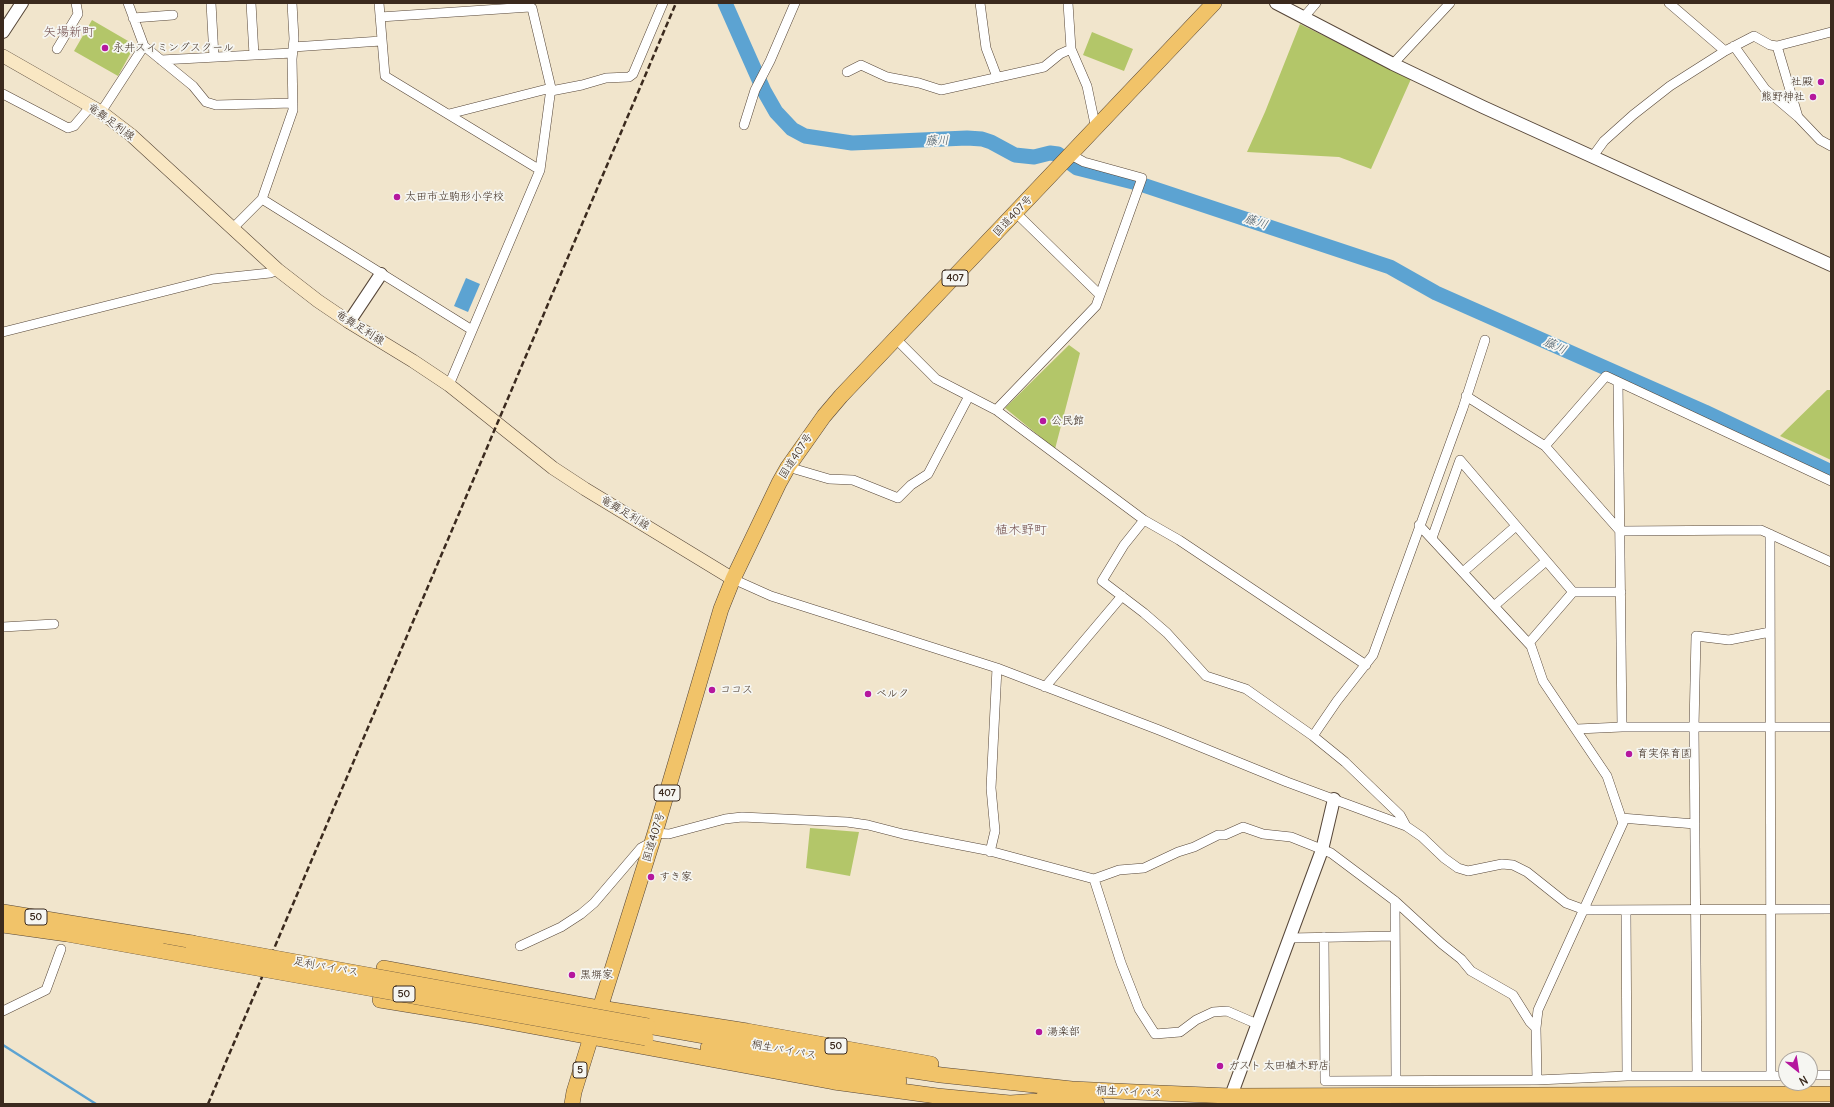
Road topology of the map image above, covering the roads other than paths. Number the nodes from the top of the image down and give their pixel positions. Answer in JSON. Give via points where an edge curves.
{"nodes":[{"id":1,"x":22,"y":3,"type":"edge"},
{"id":2,"x":76,"y":3,"type":"edge"},
{"id":3,"x":128,"y":3,"type":"edge"},
{"id":4,"x":211,"y":3,"type":"edge"},
{"id":5,"x":251,"y":3,"type":"edge"},
{"id":6,"x":292,"y":3,"type":"edge"},
{"id":7,"x":379,"y":3,"type":"edge"},
{"id":8,"x":662,"y":3,"type":"edge"},
{"id":9,"x":795,"y":3,"type":"edge"},
{"id":10,"x":980,"y":3,"type":"edge"},
{"id":11,"x":1068,"y":3,"type":"edge"},
{"id":12,"x":1214,"y":3,"type":"edge"},
{"id":13,"x":1276,"y":3,"type":"edge"},
{"id":14,"x":1316,"y":3,"type":"edge"},
{"id":15,"x":1450,"y":3,"type":"edge"},
{"id":16,"x":1669,"y":3,"type":"edge"},
{"id":17,"x":511,"y":6,"type":"edge"},
{"id":18,"x":173,"y":15,"type":"dead end"},
{"id":19,"x":380,"y":17,"type":"junction"},
{"id":20,"x":134,"y":18,"type":"junction"},
{"id":21,"x":1304,"y":18,"type":"junction"},
{"id":22,"x":5,"y":24,"type":"edge"},
{"id":23,"x":1831,"y":32,"type":"edge"},
{"id":24,"x":381,"y":41,"type":"junction"},
{"id":25,"x":144,"y":46,"type":"junction"},
{"id":26,"x":1734,"y":46,"type":"junction"},
{"id":27,"x":1777,"y":46,"type":"junction"},
{"id":28,"x":57,"y":49,"type":"dead end"},
{"id":29,"x":1071,"y":49,"type":"junction"},
{"id":30,"x":293,"y":50,"type":"junction"},
{"id":31,"x":1725,"y":51,"type":"junction"},
{"id":32,"x":254,"y":55,"type":"junction"},
{"id":33,"x":3,"y":56,"type":"edge"},
{"id":34,"x":214,"y":57,"type":"junction"},
{"id":35,"x":161,"y":60,"type":"junction"},
{"id":36,"x":1393,"y":64,"type":"junction"},
{"id":37,"x":847,"y":72,"type":"dead end"},
{"id":38,"x":997,"y":77,"type":"junction"},
{"id":39,"x":552,"y":89,"type":"junction"},
{"id":40,"x":3,"y":94,"type":"edge"},
{"id":41,"x":293,"y":103,"type":"junction"},
{"id":42,"x":96,"y":109,"type":"junction"},
{"id":43,"x":449,"y":114,"type":"junction"},
{"id":44,"x":1798,"y":117,"type":"junction"},
{"id":45,"x":744,"y":125,"type":"dead end"},
{"id":46,"x":1096,"y":129,"type":"junction"},
{"id":47,"x":1831,"y":146,"type":"edge"},
{"id":48,"x":1071,"y":155,"type":"junction"},
{"id":49,"x":1593,"y":156,"type":"junction"},
{"id":50,"x":540,"y":170,"type":"junction"},
{"id":51,"x":262,"y":199,"type":"junction"},
{"id":52,"x":1016,"y":213,"type":"junction"},
{"id":53,"x":233,"y":228,"type":"junction"},
{"id":54,"x":1831,"y":265,"type":"edge"},
{"id":55,"x":278,"y":270,"type":"junction"},
{"id":56,"x":381,"y":274,"type":"junction"},
{"id":57,"x":1100,"y":295,"type":"junction"},
{"id":58,"x":349,"y":322,"type":"junction"},
{"id":59,"x":472,"y":330,"type":"junction"},
{"id":60,"x":3,"y":332,"type":"edge"},
{"id":61,"x":896,"y":339,"type":"junction"},
{"id":62,"x":1485,"y":340,"type":"dead end"},
{"id":63,"x":1618,"y":382,"type":"junction"},
{"id":64,"x":449,"y":385,"type":"junction"},
{"id":65,"x":969,"y":396,"type":"junction"},
{"id":66,"x":1466,"y":396,"type":"junction"},
{"id":67,"x":996,"y":410,"type":"junction"},
{"id":68,"x":1545,"y":446,"type":"junction"},
{"id":69,"x":788,"y":466,"type":"junction"},
{"id":70,"x":1831,"y":481,"type":"edge"},
{"id":71,"x":1144,"y":520,"type":"junction"},
{"id":72,"x":1419,"y":525,"type":"junction"},
{"id":73,"x":1516,"y":526,"type":"junction"},
{"id":74,"x":1620,"y":531,"type":"junction"},
{"id":75,"x":1770,"y":534,"type":"junction"},
{"id":76,"x":1432,"y":538,"type":"junction"},
{"id":77,"x":1546,"y":561,"type":"junction"},
{"id":78,"x":1831,"y":562,"type":"edge"},
{"id":79,"x":1463,"y":572,"type":"junction"},
{"id":80,"x":733,"y":579,"type":"junction"},
{"id":81,"x":1573,"y":592,"type":"junction"},
{"id":82,"x":1621,"y":592,"type":"junction"},
{"id":83,"x":1122,"y":596,"type":"junction"},
{"id":84,"x":1494,"y":606,"type":"junction"},
{"id":85,"x":54,"y":624,"type":"dead end"},
{"id":86,"x":3,"y":627,"type":"edge"},
{"id":87,"x":1770,"y":632,"type":"junction"},
{"id":88,"x":1529,"y":643,"type":"junction"},
{"id":89,"x":1366,"y":665,"type":"junction"},
{"id":90,"x":997,"y":668,"type":"junction"},
{"id":91,"x":1045,"y":687,"type":"junction"},
{"id":92,"x":1622,"y":727,"type":"junction"},
{"id":93,"x":1694,"y":727,"type":"junction"},
{"id":94,"x":1770,"y":727,"type":"junction"},
{"id":95,"x":1831,"y":727,"type":"edge"},
{"id":96,"x":1577,"y":729,"type":"junction"},
{"id":97,"x":1313,"y":736,"type":"junction"},
{"id":98,"x":1334,"y":799,"type":"junction"},
{"id":99,"x":1621,"y":818,"type":"junction"},
{"id":100,"x":1695,"y":824,"type":"junction"},
{"id":101,"x":1406,"y":826,"type":"junction"},
{"id":102,"x":653,"y":838,"type":"junction"},
{"id":103,"x":1322,"y":850,"type":"junction"},
{"id":104,"x":990,"y":852,"type":"junction"},
{"id":105,"x":1094,"y":879,"type":"junction"},
{"id":106,"x":1395,"y":901,"type":"junction"},
{"id":107,"x":1585,"y":910,"type":"junction"},
{"id":108,"x":1695,"y":910,"type":"junction"},
{"id":109,"x":1772,"y":910,"type":"junction"},
{"id":110,"x":1831,"y":910,"type":"edge"},
{"id":111,"x":1626,"y":911,"type":"junction"},
{"id":112,"x":3,"y":912,"type":"edge"},
{"id":113,"x":3,"y":925,"type":"edge"},
{"id":114,"x":68,"y":928,"type":"junction"},
{"id":115,"x":1395,"y":936,"type":"junction"},
{"id":116,"x":1324,"y":937,"type":"junction"},
{"id":117,"x":1289,"y":938,"type":"junction"},
{"id":118,"x":192,"y":943,"type":"junction"},
{"id":119,"x":520,"y":946,"type":"dead end"},
{"id":120,"x":61,"y":949,"type":"dead end"},
{"id":121,"x":162,"y":951,"type":"junction"},
{"id":122,"x":600,"y":1008,"type":"junction"},
{"id":123,"x":3,"y":1011,"type":"edge"},
{"id":124,"x":1257,"y":1024,"type":"junction"},
{"id":125,"x":1536,"y":1028,"type":"junction"},
{"id":126,"x":647,"y":1032,"type":"junction"},
{"id":127,"x":591,"y":1037,"type":"junction"},
{"id":128,"x":1831,"y":1074,"type":"edge"},
{"id":129,"x":1818,"y":1075,"type":"edge"},
{"id":130,"x":1627,"y":1076,"type":"junction"},
{"id":131,"x":1697,"y":1076,"type":"junction"},
{"id":132,"x":1771,"y":1076,"type":"junction"},
{"id":133,"x":1778,"y":1076,"type":"edge"},
{"id":134,"x":1396,"y":1080,"type":"junction"},
{"id":135,"x":1537,"y":1080,"type":"junction"},
{"id":136,"x":1072,"y":1089,"type":"junction"},
{"id":137,"x":1831,"y":1094,"type":"edge"},
{"id":138,"x":1052,"y":1100,"type":"junction"},
{"id":139,"x":1229,"y":1100,"type":"edge"},
{"id":140,"x":572,"y":1104,"type":"edge"},
{"id":141,"x":1097,"y":1104,"type":"edge"}],
"edges":[{"from":1,"to":22,"type":"street"},
{"from":2,"to":28,"type":"street","via":[[78,14]]},
{"from":3,"to":20,"type":"street"},
{"from":4,"to":34,"type":"street"},
{"from":5,"to":32,"type":"street"},
{"from":6,"to":30,"type":"street"},
{"from":7,"to":19,"type":"street"},
{"from":8,"to":39,"type":"street","via":[[633,74],[629,77],[606,78],[582,85]]},
{"from":9,"to":45,"type":"street","via":[[755,90]]},
{"from":10,"to":38,"type":"street","via":[[986,48]]},
{"from":11,"to":29,"type":"street"},
{"from":12,"to":46,"type":"main road","name":"国道407号","number":"407"},
{"from":13,"to":21,"type":"street"},
{"from":14,"to":21,"type":"street"},
{"from":15,"to":36,"type":"street"},
{"from":16,"to":31,"type":"street"},
{"from":17,"to":19,"type":"street"},
{"from":17,"to":39,"type":"street","via":[[532,8]]},
{"from":18,"to":20,"type":"street"},
{"from":19,"to":24,"type":"street"},
{"from":20,"to":25,"type":"street"},
{"from":21,"to":36,"type":"street"},
{"from":23,"to":27,"type":"street"},
{"from":24,"to":30,"type":"street"},
{"from":24,"to":43,"type":"street","via":[[385,76]]},
{"from":25,"to":35,"type":"street"},
{"from":25,"to":42,"type":"street"},
{"from":26,"to":27,"type":"street","via":[[1754,36]]},
{"from":26,"to":31,"type":"street"},
{"from":26,"to":44,"type":"street","via":[[1764,89]]},
{"from":27,"to":44,"type":"street"},
{"from":29,"to":38,"type":"street","via":[[1044,67]]},
{"from":29,"to":46,"type":"street","via":[[1087,86]]},
{"from":30,"to":32,"type":"street"},
{"from":30,"to":41,"type":"street"},
{"from":31,"to":49,"type":"street","via":[[1670,86],[1633,115],[1608,137]]},
{"from":32,"to":34,"type":"street"},
{"from":33,"to":42,"type":"main road","name":"竜舞足利線"},
{"from":34,"to":35,"type":"street"},
{"from":35,"to":41,"type":"street","via":[[193,86],[206,102],[216,105]]},
{"from":36,"to":49,"type":"street"},
{"from":37,"to":38,"type":"street","via":[[861,65],[887,77],[941,90]]},
{"from":39,"to":43,"type":"street"},
{"from":39,"to":50,"type":"street"},
{"from":40,"to":42,"type":"street","via":[[68,128]]},
{"from":41,"to":51,"type":"street","via":[[293,110]]},
{"from":42,"to":53,"type":"main road","name":"竜舞足利線","via":[[150,150]]},
{"from":43,"to":50,"type":"street"},
{"from":44,"to":47,"type":"street","via":[[1820,140]]},
{"from":46,"to":48,"type":"main road","name":"国道407号","number":"407"},
{"from":48,"to":52,"type":"main road","name":"国道407号","number":"407"},
{"from":48,"to":57,"type":"street","via":[[1084,162],[1142,178]]},
{"from":49,"to":54,"type":"street"},
{"from":50,"to":59,"type":"street"},
{"from":51,"to":53,"type":"street"},
{"from":51,"to":56,"type":"street"},
{"from":52,"to":57,"type":"street"},
{"from":52,"to":61,"type":"main road","name":"国道407号","number":"407"},
{"from":53,"to":55,"type":"main road","name":"竜舞足利線"},
{"from":55,"to":58,"type":"main road","name":"竜舞足利線"},
{"from":55,"to":60,"type":"street","via":[[213,279]]},
{"from":56,"to":58,"type":"street"},
{"from":56,"to":59,"type":"street"},
{"from":57,"to":67,"type":"street","via":[[1096,306]]},
{"from":58,"to":64,"type":"main road","name":"竜舞足利線"},
{"from":59,"to":64,"type":"street"},
{"from":61,"to":65,"type":"street","via":[[936,379]]},
{"from":61,"to":69,"type":"main road","name":"国道407号","number":"407","via":[[824,416]]},
{"from":62,"to":66,"type":"street"},
{"from":63,"to":68,"type":"street","via":[[1606,376]]},
{"from":63,"to":70,"type":"street"},
{"from":63,"to":74,"type":"street"},
{"from":64,"to":80,"type":"main road","name":"竜舞足利線","via":[[551,466]]},
{"from":65,"to":67,"type":"street"},
{"from":65,"to":69,"type":"street","via":[[928,474],[911,485],[898,498],[853,480],[829,479]]},
{"from":66,"to":68,"type":"street"},
{"from":66,"to":72,"type":"street"},
{"from":67,"to":71,"type":"street"},
{"from":68,"to":74,"type":"street"},
{"from":69,"to":80,"type":"main road","name":"国道407号","number":"407"},
{"from":71,"to":83,"type":"street","via":[[1124,545],[1102,581]]},
{"from":71,"to":89,"type":"street","via":[[1179,540]]},
{"from":72,"to":76,"type":"street"},
{"from":72,"to":89,"type":"street","via":[[1373,655]]},
{"from":73,"to":76,"type":"street","via":[[1460,460]]},
{"from":73,"to":77,"type":"street"},
{"from":73,"to":79,"type":"street"},
{"from":74,"to":75,"type":"street","via":[[1761,530]]},
{"from":74,"to":82,"type":"street"},
{"from":75,"to":78,"type":"street"},
{"from":75,"to":87,"type":"street"},
{"from":76,"to":79,"type":"street"},
{"from":77,"to":81,"type":"street"},
{"from":77,"to":84,"type":"street"},
{"from":79,"to":84,"type":"street"},
{"from":80,"to":90,"type":"street","via":[[771,596]]},
{"from":80,"to":102,"type":"main road","name":"国道407号","number":"407","via":[[721,609]]},
{"from":81,"to":82,"type":"street"},
{"from":81,"to":88,"type":"street"},
{"from":82,"to":92,"type":"street"},
{"from":83,"to":91,"type":"street"},
{"from":83,"to":97,"type":"street","via":[[1167,633],[1206,676],[1246,689]]},
{"from":84,"to":88,"type":"street"},
{"from":85,"to":86,"type":"street"},
{"from":87,"to":93,"type":"street","via":[[1729,640],[1696,636]]},
{"from":87,"to":94,"type":"street"},
{"from":88,"to":96,"type":"street","via":[[1543,681]]},
{"from":89,"to":97,"type":"street"},
{"from":90,"to":91,"type":"street"},
{"from":90,"to":104,"type":"street","via":[[991,788],[995,831]]},
{"from":91,"to":98,"type":"street"},
{"from":92,"to":93,"type":"street"},
{"from":92,"to":96,"type":"street"},
{"from":93,"to":94,"type":"street"},
{"from":93,"to":100,"type":"street"},
{"from":94,"to":95,"type":"street"},
{"from":94,"to":109,"type":"street"},
{"from":96,"to":99,"type":"street","via":[[1607,776]]},
{"from":97,"to":101,"type":"street","via":[[1345,762],[1395,810]]},
{"from":98,"to":101,"type":"street"},
{"from":98,"to":103,"type":"street"},
{"from":99,"to":100,"type":"street"},
{"from":99,"to":107,"type":"street","via":[[1623,823]]},
{"from":100,"to":108,"type":"street"},
{"from":101,"to":107,"type":"street","via":[[1458,868],[1468,871],[1502,864],[1513,865],[1527,872],[1566,903]]},
{"from":102,"to":104,"type":"street","via":[[725,819],[789,818],[868,825]]},
{"from":102,"to":119,"type":"street","via":[[581,914],[561,927]]},
{"from":102,"to":122,"type":"main road","name":"国道407号","number":"407"},
{"from":103,"to":105,"type":"street","via":[[1291,837],[1263,834],[1243,827],[1218,835],[1144,868],[1119,870]]},
{"from":103,"to":106,"type":"street","via":[[1331,853]]},
{"from":103,"to":117,"type":"street"},
{"from":104,"to":105,"type":"street"},
{"from":105,"to":124,"type":"street","via":[[1139,1009],[1155,1034],[1180,1032],[1213,1012],[1226,1011]]},
{"from":106,"to":115,"type":"street"},
{"from":106,"to":125,"type":"street","via":[[1461,959],[1470,971],[1513,995]]},
{"from":107,"to":111,"type":"street"},
{"from":107,"to":125,"type":"street","via":[[1538,1010]]},
{"from":108,"to":109,"type":"street"},
{"from":108,"to":111,"type":"street"},
{"from":108,"to":131,"type":"street"},
{"from":109,"to":110,"type":"street"},
{"from":109,"to":132,"type":"street"},
{"from":111,"to":130,"type":"street"},
{"from":112,"to":114,"type":"main road","name":"足利バイパス","number":"50"},
{"from":113,"to":114,"type":"main road","name":"足利バイパス","number":"50"},
{"from":114,"to":118,"type":"main road","name":"足利バイパス","number":"50"},
{"from":114,"to":121,"type":"main road","name":"足利バイパス","number":"50"},
{"from":115,"to":116,"type":"street"},
{"from":115,"to":134,"type":"street"},
{"from":116,"to":117,"type":"street"},
{"from":116,"to":134,"type":"street","via":[[1325,1081]]},
{"from":117,"to":124,"type":"street"},
{"from":118,"to":122,"type":"main road","number":"50","bridge":true,"via":[[222,940]]},
{"from":118,"to":126,"type":"main road","name":"足利バイパス","number":"50","bridge":true},
{"from":120,"to":123,"type":"street","via":[[46,990]]},
{"from":121,"to":126,"type":"main road","name":"足利バイパス","number":"50","bridge":true},
{"from":121,"to":127,"type":"main road","number":"50","bridge":true,"via":[[216,968],[294,985]]},
{"from":122,"to":127,"type":"main road","name":"国道407号","number":"407"},
{"from":122,"to":136,"type":"main road","number":"50","via":[[747,1030],[960,1069],[1024,1078]]},
{"from":124,"to":139,"type":"street"},
{"from":125,"to":135,"type":"street"},
{"from":126,"to":136,"type":"main road","name":"桐生バイパス","number":"50","via":[[941,1075]]},
{"from":126,"to":138,"type":"main road","name":"桐生バイパス","number":"50","via":[[939,1087]]},
{"from":127,"to":138,"type":"main road","number":"50","via":[[842,1083],[937,1096],[1010,1103]]},
{"from":127,"to":140,"type":"main road","number":"5"},
{"from":128,"to":129,"type":"street"},
{"from":130,"to":131,"type":"street"},
{"from":130,"to":135,"type":"street"},
{"from":131,"to":132,"type":"street"},
{"from":132,"to":133,"type":"street"},
{"from":134,"to":135,"type":"street"},
{"from":136,"to":139,"type":"main road","name":"桐生バイパス","number":"50"},
{"from":137,"to":139,"type":"main road","name":"桐生バイパス","number":"50"},
{"from":138,"to":141,"type":"main road","name":"桐生バイパス","number":"50"}]}
